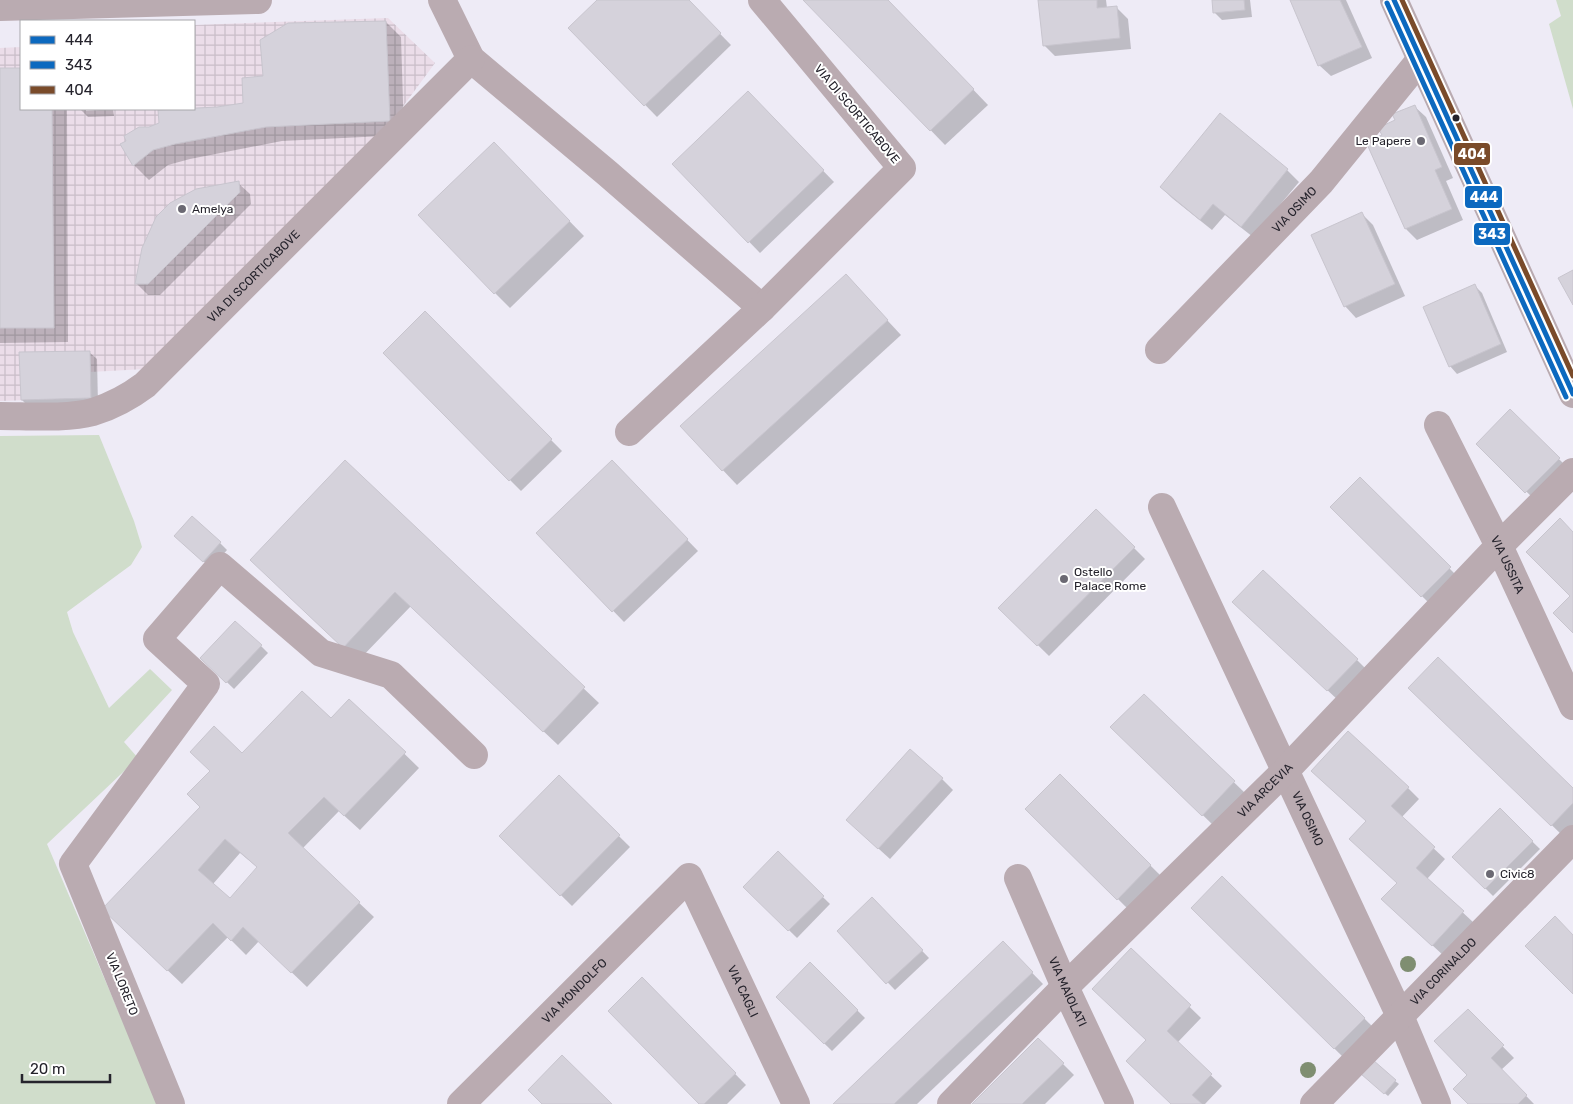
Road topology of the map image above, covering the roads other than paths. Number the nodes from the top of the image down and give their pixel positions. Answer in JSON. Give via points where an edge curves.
{"nodes":[{"id":1,"x":258,"y":0,"type":"edge"},
{"id":2,"x":442,"y":0,"type":"edge"},
{"id":3,"x":762,"y":0,"type":"edge"},
{"id":4,"x":1394,"y":0,"type":"edge"},
{"id":5,"x":0,"y":7,"type":"edge"},
{"id":6,"x":471,"y":59,"type":"junction"},
{"id":7,"x":1420,"y":60,"type":"junction"},
{"id":8,"x":762,"y":308,"type":"junction"},
{"id":9,"x":1159,"y":350,"type":"dead end"},
{"id":10,"x":1573,"y":394,"type":"edge"},
{"id":11,"x":0,"y":416,"type":"edge"},
{"id":12,"x":1438,"y":424,"type":"dead end"},
{"id":13,"x":629,"y":432,"type":"dead end"},
{"id":14,"x":1573,"y":472,"type":"edge"},
{"id":15,"x":1162,"y":508,"type":"dead end"},
{"id":16,"x":1499,"y":546,"type":"junction"},
{"id":17,"x":1573,"y":706,"type":"edge"},
{"id":18,"x":474,"y":755,"type":"dead end"},
{"id":19,"x":1286,"y":770,"type":"junction"},
{"id":20,"x":1573,"y":839,"type":"edge"},
{"id":21,"x":689,"y":877,"type":"joint"},
{"id":22,"x":1018,"y":878,"type":"dead end"},
{"id":23,"x":1065,"y":987,"type":"junction"},
{"id":24,"x":1400,"y":1016,"type":"junction"},
{"id":25,"x":473,"y":1099,"type":"edge"},
{"id":26,"x":171,"y":1104,"type":"edge"},
{"id":27,"x":796,"y":1104,"type":"edge"},
{"id":28,"x":951,"y":1104,"type":"edge"},
{"id":29,"x":1120,"y":1104,"type":"edge"},
{"id":30,"x":1314,"y":1104,"type":"edge"},
{"id":31,"x":1437,"y":1104,"type":"edge"}],
"edges":[{"from":1,"to":5,"type":"street"},
{"from":2,"to":6,"type":"street"},
{"from":3,"to":8,"type":"street","name":"VIA DI SCORTICABOVE","via":[[902,168]]},
{"from":4,"to":7,"type":"street"},
{"from":6,"to":8,"type":"street"},
{"from":6,"to":11,"type":"street","name":"VIA DI SCORTICABOVE","via":[[145,385],[115,403],[91,412]]},
{"from":7,"to":9,"type":"street","name":"VIA OSIMO","via":[[1321,182]]},
{"from":7,"to":10,"type":"street"},
{"from":8,"to":13,"type":"street","name":"VIA DI SCORTICABOVE"},
{"from":12,"to":16,"type":"street","name":"VIA USSITA"},
{"from":14,"to":16,"type":"street","name":"VIA ARCEVIA"},
{"from":15,"to":19,"type":"street","name":"VIA OSIMO"},
{"from":16,"to":17,"type":"street","name":"VIA USSITA"},
{"from":16,"to":19,"type":"street","name":"VIA ARCEVIA"},
{"from":18,"to":26,"type":"street","name":"VIA LORETO","via":[[390,675],[321,653],[220,566],[158,639],[206,684],[74,864]]},
{"from":19,"to":23,"type":"street","name":"VIA ARCEVIA"},
{"from":19,"to":24,"type":"street","name":"VIA OSIMO"},
{"from":20,"to":24,"type":"street","name":"VIA CORINALDO"},
{"from":21,"to":25,"type":"street","name":"VIA MONDOLFO"},
{"from":21,"to":27,"type":"street","name":"VIA CAGLI"},
{"from":22,"to":23,"type":"street","name":"VIA MAIOLATI"},
{"from":23,"to":28,"type":"street","name":"VIA ARCEVIA"},
{"from":23,"to":29,"type":"street","name":"VIA MAIOLATI"},
{"from":24,"to":30,"type":"street","name":"VIA CORINALDO"},
{"from":24,"to":31,"type":"street","name":"VIA OSIMO"}]}
